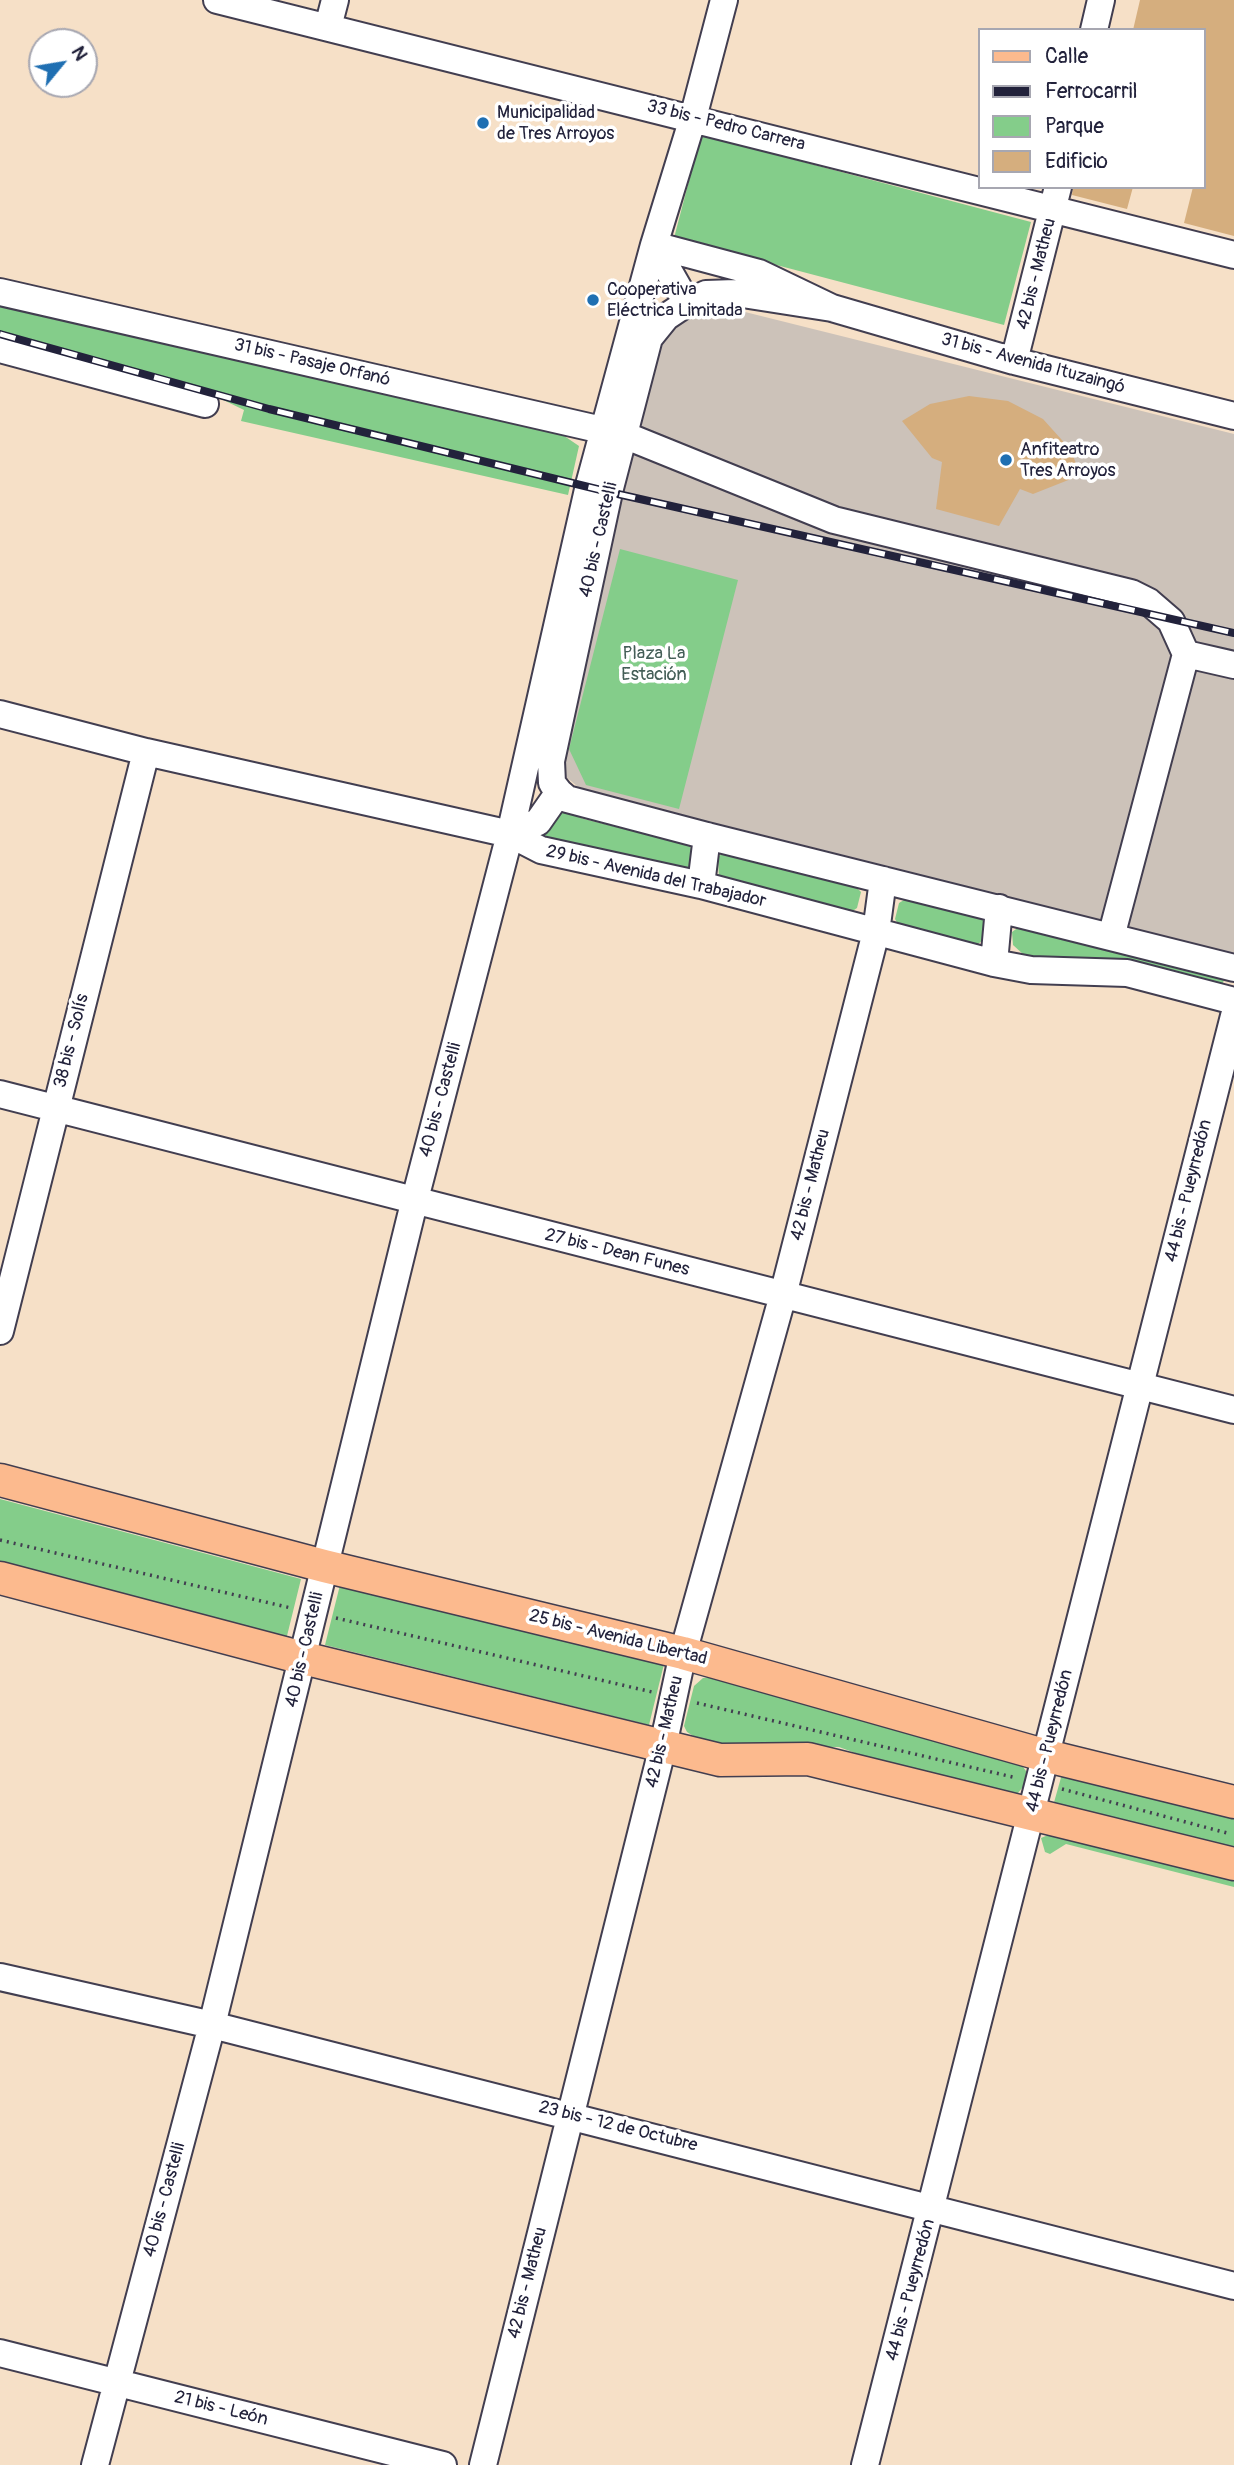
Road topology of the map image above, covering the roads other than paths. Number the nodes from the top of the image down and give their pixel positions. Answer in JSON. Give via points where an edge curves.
{"nodes":[{"id":1,"x":217,"y":0,"type":"edge"},
{"id":2,"x":335,"y":0,"type":"edge"},
{"id":3,"x":724,"y":0,"type":"edge"},
{"id":4,"x":1101,"y":0,"type":"edge"},
{"id":5,"x":328,"y":27,"type":"junction"},
{"id":6,"x":1094,"y":28,"type":"edge"},
{"id":7,"x":694,"y":118,"type":"junction"},
{"id":8,"x":978,"y":182,"type":"edge"},
{"id":9,"x":1011,"y":189,"type":"edge"},
{"id":10,"x":1056,"y":199,"type":"edge"},
{"id":11,"x":653,"y":245,"type":"junction"},
{"id":12,"x":1234,"y":255,"type":"edge"},
{"id":13,"x":0,"y":292,"type":"edge"},
{"id":14,"x":687,"y":303,"type":"junction"},
{"id":15,"x":832,"y":309,"type":"junction"},
{"id":16,"x":0,"y":349,"type":"edge"},
{"id":17,"x":1014,"y":361,"type":"junction"},
{"id":18,"x":205,"y":404,"type":"dead end"},
{"id":19,"x":1234,"y":416,"type":"edge"},
{"id":20,"x":614,"y":432,"type":"junction"},
{"id":21,"x":580,"y":571,"type":"junction"},
{"id":22,"x":1186,"y":654,"type":"junction"},
{"id":23,"x":1234,"y":665,"type":"edge"},
{"id":24,"x":0,"y":714,"type":"edge"},
{"id":25,"x":146,"y":752,"type":"junction"},
{"id":26,"x":559,"y":792,"type":"junction"},
{"id":27,"x":510,"y":835,"type":"junction"},
{"id":28,"x":707,"y":836,"type":"junction"},
{"id":29,"x":883,"y":880,"type":"junction"},
{"id":30,"x":701,"y":886,"type":"junction"},
{"id":31,"x":999,"y":908,"type":"junction"},
{"id":32,"x":876,"y":932,"type":"junction"},
{"id":33,"x":1111,"y":937,"type":"junction"},
{"id":34,"x":995,"y":963,"type":"junction"},
{"id":35,"x":1234,"y":968,"type":"edge"},
{"id":36,"x":1234,"y":1001,"type":"edge"},
{"id":37,"x":1234,"y":1016,"type":"edge"},
{"id":38,"x":0,"y":1094,"type":"edge"},
{"id":39,"x":55,"y":1108,"type":"junction"},
{"id":40,"x":414,"y":1203,"type":"junction"},
{"id":41,"x":783,"y":1295,"type":"junction"},
{"id":42,"x":0,"y":1331,"type":"edge"},
{"id":43,"x":1139,"y":1386,"type":"junction"},
{"id":44,"x":1234,"y":1410,"type":"edge"},
{"id":45,"x":0,"y":1480,"type":"edge"},
{"id":46,"x":324,"y":1566,"type":"junction"},
{"id":47,"x":0,"y":1578,"type":"edge"},
{"id":48,"x":683,"y":1653,"type":"junction"},
{"id":49,"x":303,"y":1658,"type":"junction"},
{"id":50,"x":663,"y":1746,"type":"junction"},
{"id":51,"x":1040,"y":1784,"type":"junction"},
{"id":52,"x":1234,"y":1802,"type":"edge"},
{"id":53,"x":1234,"y":1864,"type":"edge"},
{"id":54,"x":0,"y":1977,"type":"edge"},
{"id":55,"x":212,"y":2025,"type":"junction"},
{"id":56,"x":570,"y":2114,"type":"junction"},
{"id":57,"x":933,"y":2207,"type":"junction"},
{"id":58,"x":1234,"y":2286,"type":"edge"},
{"id":59,"x":0,"y":2353,"type":"edge"},
{"id":60,"x":116,"y":2382,"type":"junction"},
{"id":61,"x":96,"y":2465,"type":"edge"},
{"id":62,"x":443,"y":2465,"type":"edge"},
{"id":63,"x":483,"y":2465,"type":"edge"},
{"id":64,"x":865,"y":2465,"type":"edge"}],
"edges":[{"from":1,"to":5,"type":"street","name":"33 bis - Pedro Carrera"},
{"from":2,"to":5,"type":"street"},
{"from":3,"to":7,"type":"street","name":"40 bis - Castelli"},
{"from":4,"to":6,"type":"street"},
{"from":5,"to":7,"type":"street","name":"33 bis - Pedro Carrera"},
{"from":7,"to":8,"type":"street","name":"33 bis - Pedro Carrera"},
{"from":7,"to":11,"type":"street","name":"40 bis - Castelli"},
{"from":9,"to":10,"type":"street","name":"33 bis - Pedro Carrera"},
{"from":10,"to":12,"type":"street","name":"33 bis - Pedro Carrera"},
{"from":10,"to":17,"type":"street","name":"42 bis - Matheu"},
{"from":11,"to":14,"type":"street"},
{"from":11,"to":15,"type":"street","name":"31 bis - Avenida Ituzaingó","via":[[759,273]]},
{"from":11,"to":20,"type":"street","name":"40 bis - Castelli"},
{"from":13,"to":20,"type":"street","name":"31 bis - Pasaje Orfanó"},
{"from":14,"to":15,"type":"street","name":"31 bis - Avenida Ituzaingó","via":[[706,294],[736,293]]},
{"from":14,"to":20,"type":"street","name":"40 bis - Castelli","via":[[666,317],[649,338]]},
{"from":15,"to":17,"type":"street","name":"31 bis - Avenida Ituzaingó"},
{"from":16,"to":18,"type":"street"},
{"from":17,"to":19,"type":"street","name":"31 bis - Avenida Ituzaingó"},
{"from":20,"to":21,"type":"street","name":"40 bis - Castelli"},
{"from":20,"to":22,"type":"street","name":"31 bis - Pasaje Orfanó","via":[[834,520],[1131,593],[1171,621]]},
{"from":21,"to":26,"type":"street","name":"40 bis - Castelli","via":[[551,761],[552,783]]},
{"from":21,"to":27,"type":"street","name":"40 bis - Castelli"},
{"from":22,"to":23,"type":"street"},
{"from":22,"to":33,"type":"street"},
{"from":24,"to":25,"type":"street","name":"29 bis - Avenida del Trabajador"},
{"from":25,"to":27,"type":"street","name":"29 bis - Avenida del Trabajador"},
{"from":25,"to":39,"type":"street","name":"38 bis - Solís"},
{"from":26,"to":27,"type":"street","via":[[538,822]]},
{"from":26,"to":28,"type":"street","via":[[567,799]]},
{"from":27,"to":30,"type":"street","name":"29 bis - Avenida del Trabajador","via":[[541,850]]},
{"from":27,"to":40,"type":"street","name":"40 bis - Castelli"},
{"from":28,"to":29,"type":"street"},
{"from":28,"to":30,"type":"street"},
{"from":29,"to":31,"type":"street"},
{"from":29,"to":32,"type":"street","name":"42 bis - Matheu"},
{"from":30,"to":32,"type":"street","name":"29 bis - Avenida del Trabajador"},
{"from":31,"to":33,"type":"street"},
{"from":31,"to":34,"type":"street"},
{"from":32,"to":34,"type":"street","name":"29 bis - Avenida del Trabajador"},
{"from":32,"to":41,"type":"street","name":"42 bis - Matheu"},
{"from":33,"to":35,"type":"street"},
{"from":34,"to":36,"type":"street","name":"29 bis - Avenida del Trabajador","via":[[1031,970],[1127,973]]},
{"from":37,"to":43,"type":"street","name":"44 bis - Pueyrredón"},
{"from":38,"to":39,"type":"street","name":"27 bis - Dean Funes"},
{"from":39,"to":40,"type":"street","name":"27 bis - Dean Funes"},
{"from":39,"to":42,"type":"street","name":"38 bis - Solís"},
{"from":40,"to":41,"type":"street","name":"27 bis - Dean Funes"},
{"from":40,"to":46,"type":"street","name":"40 bis - Castelli"},
{"from":41,"to":43,"type":"street","name":"27 bis - Dean Funes"},
{"from":41,"to":48,"type":"street","name":"42 bis - Matheu"},
{"from":43,"to":44,"type":"street","name":"27 bis - Dean Funes"},
{"from":43,"to":51,"type":"street","name":"44 bis - Pueyrredón"},
{"from":45,"to":46,"type":"main road","name":"25 bis - Avenida Libertad"},
{"from":46,"to":48,"type":"main road","name":"25 bis - Avenida Libertad"},
{"from":46,"to":49,"type":"street","name":"40 bis - Castelli"},
{"from":47,"to":49,"type":"main road","name":"25 bis - Avenida Libertad"},
{"from":48,"to":50,"type":"street","name":"42 bis - Matheu"},
{"from":48,"to":51,"type":"main road","name":"25 bis - Avenida Libertad"},
{"from":49,"to":50,"type":"main road","name":"25 bis - Avenida Libertad"},
{"from":49,"to":55,"type":"street","name":"40 bis - Castelli"},
{"from":50,"to":51,"type":"main road","name":"25 bis - Avenida Libertad","via":[[720,1760],[808,1759]]},
{"from":50,"to":56,"type":"street","name":"42 bis - Matheu"},
{"from":51,"to":52,"type":"main road","name":"25 bis - Avenida Libertad"},
{"from":51,"to":53,"type":"main road","name":"25 bis - Avenida Libertad"},
{"from":51,"to":57,"type":"street","name":"44 bis - Pueyrredón"},
{"from":54,"to":55,"type":"street","name":"23 bis - 12 de Octubre"},
{"from":55,"to":56,"type":"street","name":"23 bis - 12 de Octubre"},
{"from":55,"to":60,"type":"street","name":"40 bis - Castelli"},
{"from":56,"to":57,"type":"street","name":"23 bis - 12 de Octubre"},
{"from":56,"to":63,"type":"street","name":"42 bis - Matheu"},
{"from":57,"to":58,"type":"street","name":"23 bis - 12 de Octubre"},
{"from":57,"to":64,"type":"street","name":"44 bis - Pueyrredón"},
{"from":59,"to":60,"type":"street","name":"21 bis - León"},
{"from":60,"to":61,"type":"street","name":"40 bis - Castelli"},
{"from":60,"to":62,"type":"street","name":"21 bis - León"}]}
